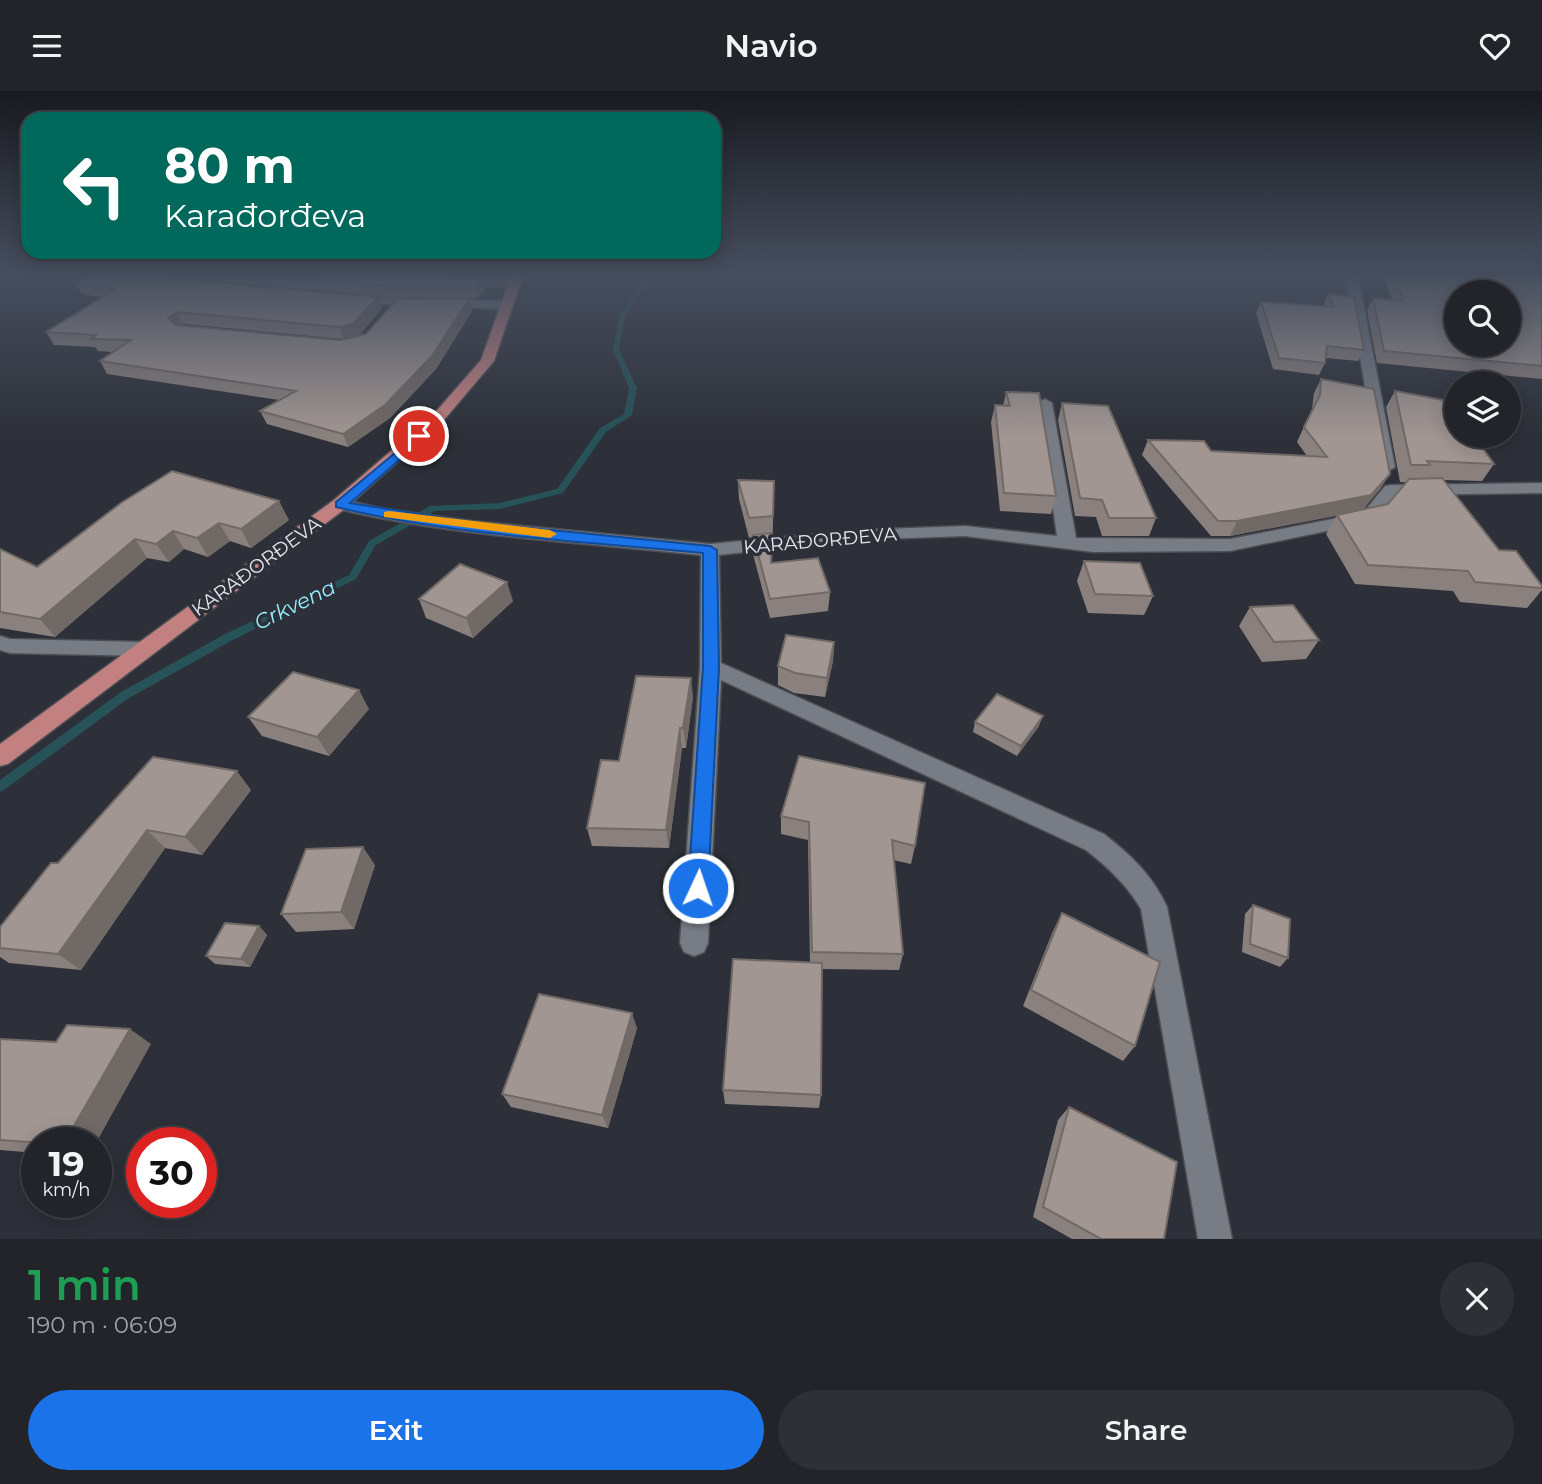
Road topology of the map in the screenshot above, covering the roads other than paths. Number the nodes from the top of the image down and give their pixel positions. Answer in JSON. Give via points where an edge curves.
{"nodes":[{"id":1,"x":498,"y":330,"type":"edge"},
{"id":2,"x":1362,"y":330,"type":"edge"},
{"id":3,"x":1045,"y":403,"type":"dead end"},
{"id":4,"x":1542,"y":488,"type":"edge"},
{"id":5,"x":1391,"y":490,"type":"junction"},
{"id":6,"x":340,"y":504,"type":"junction"},
{"id":7,"x":1066,"y":543,"type":"junction"},
{"id":8,"x":710,"y":550,"type":"junction"},
{"id":9,"x":0,"y":643,"type":"edge"},
{"id":10,"x":144,"y":649,"type":"junction"},
{"id":11,"x":711,"y":667,"type":"junction"},
{"id":12,"x":0,"y":757,"type":"edge"},
{"id":13,"x":694,"y":943,"type":"dead end"},
{"id":14,"x":1214,"y":1239,"type":"edge"}],
"edges":[{"from":1,"to":6,"type":"main road","via":[[487,361],[470,384]]},
{"from":2,"to":5,"type":"street"},
{"from":3,"to":7,"type":"street"},
{"from":4,"to":5,"type":"street"},
{"from":5,"to":7,"type":"street","name":"KARAĐORĐEVA","via":[[1368,517],[1230,545]]},
{"from":6,"to":8,"type":"street","name":"KARAĐORĐEVA","via":[[471,526]]},
{"from":6,"to":10,"type":"main road","name":"KARAĐORĐEVA"},
{"from":7,"to":8,"type":"street","name":"KARAĐORĐEVA","via":[[965,531],[856,535]]},
{"from":8,"to":11,"type":"street"},
{"from":9,"to":10,"type":"street"},
{"from":10,"to":12,"type":"main road","name":"KARAĐORĐEVA"},
{"from":11,"to":13,"type":"street"},
{"from":11,"to":14,"type":"street","via":[[1095,842],[1140,881],[1154,907]]}]}
